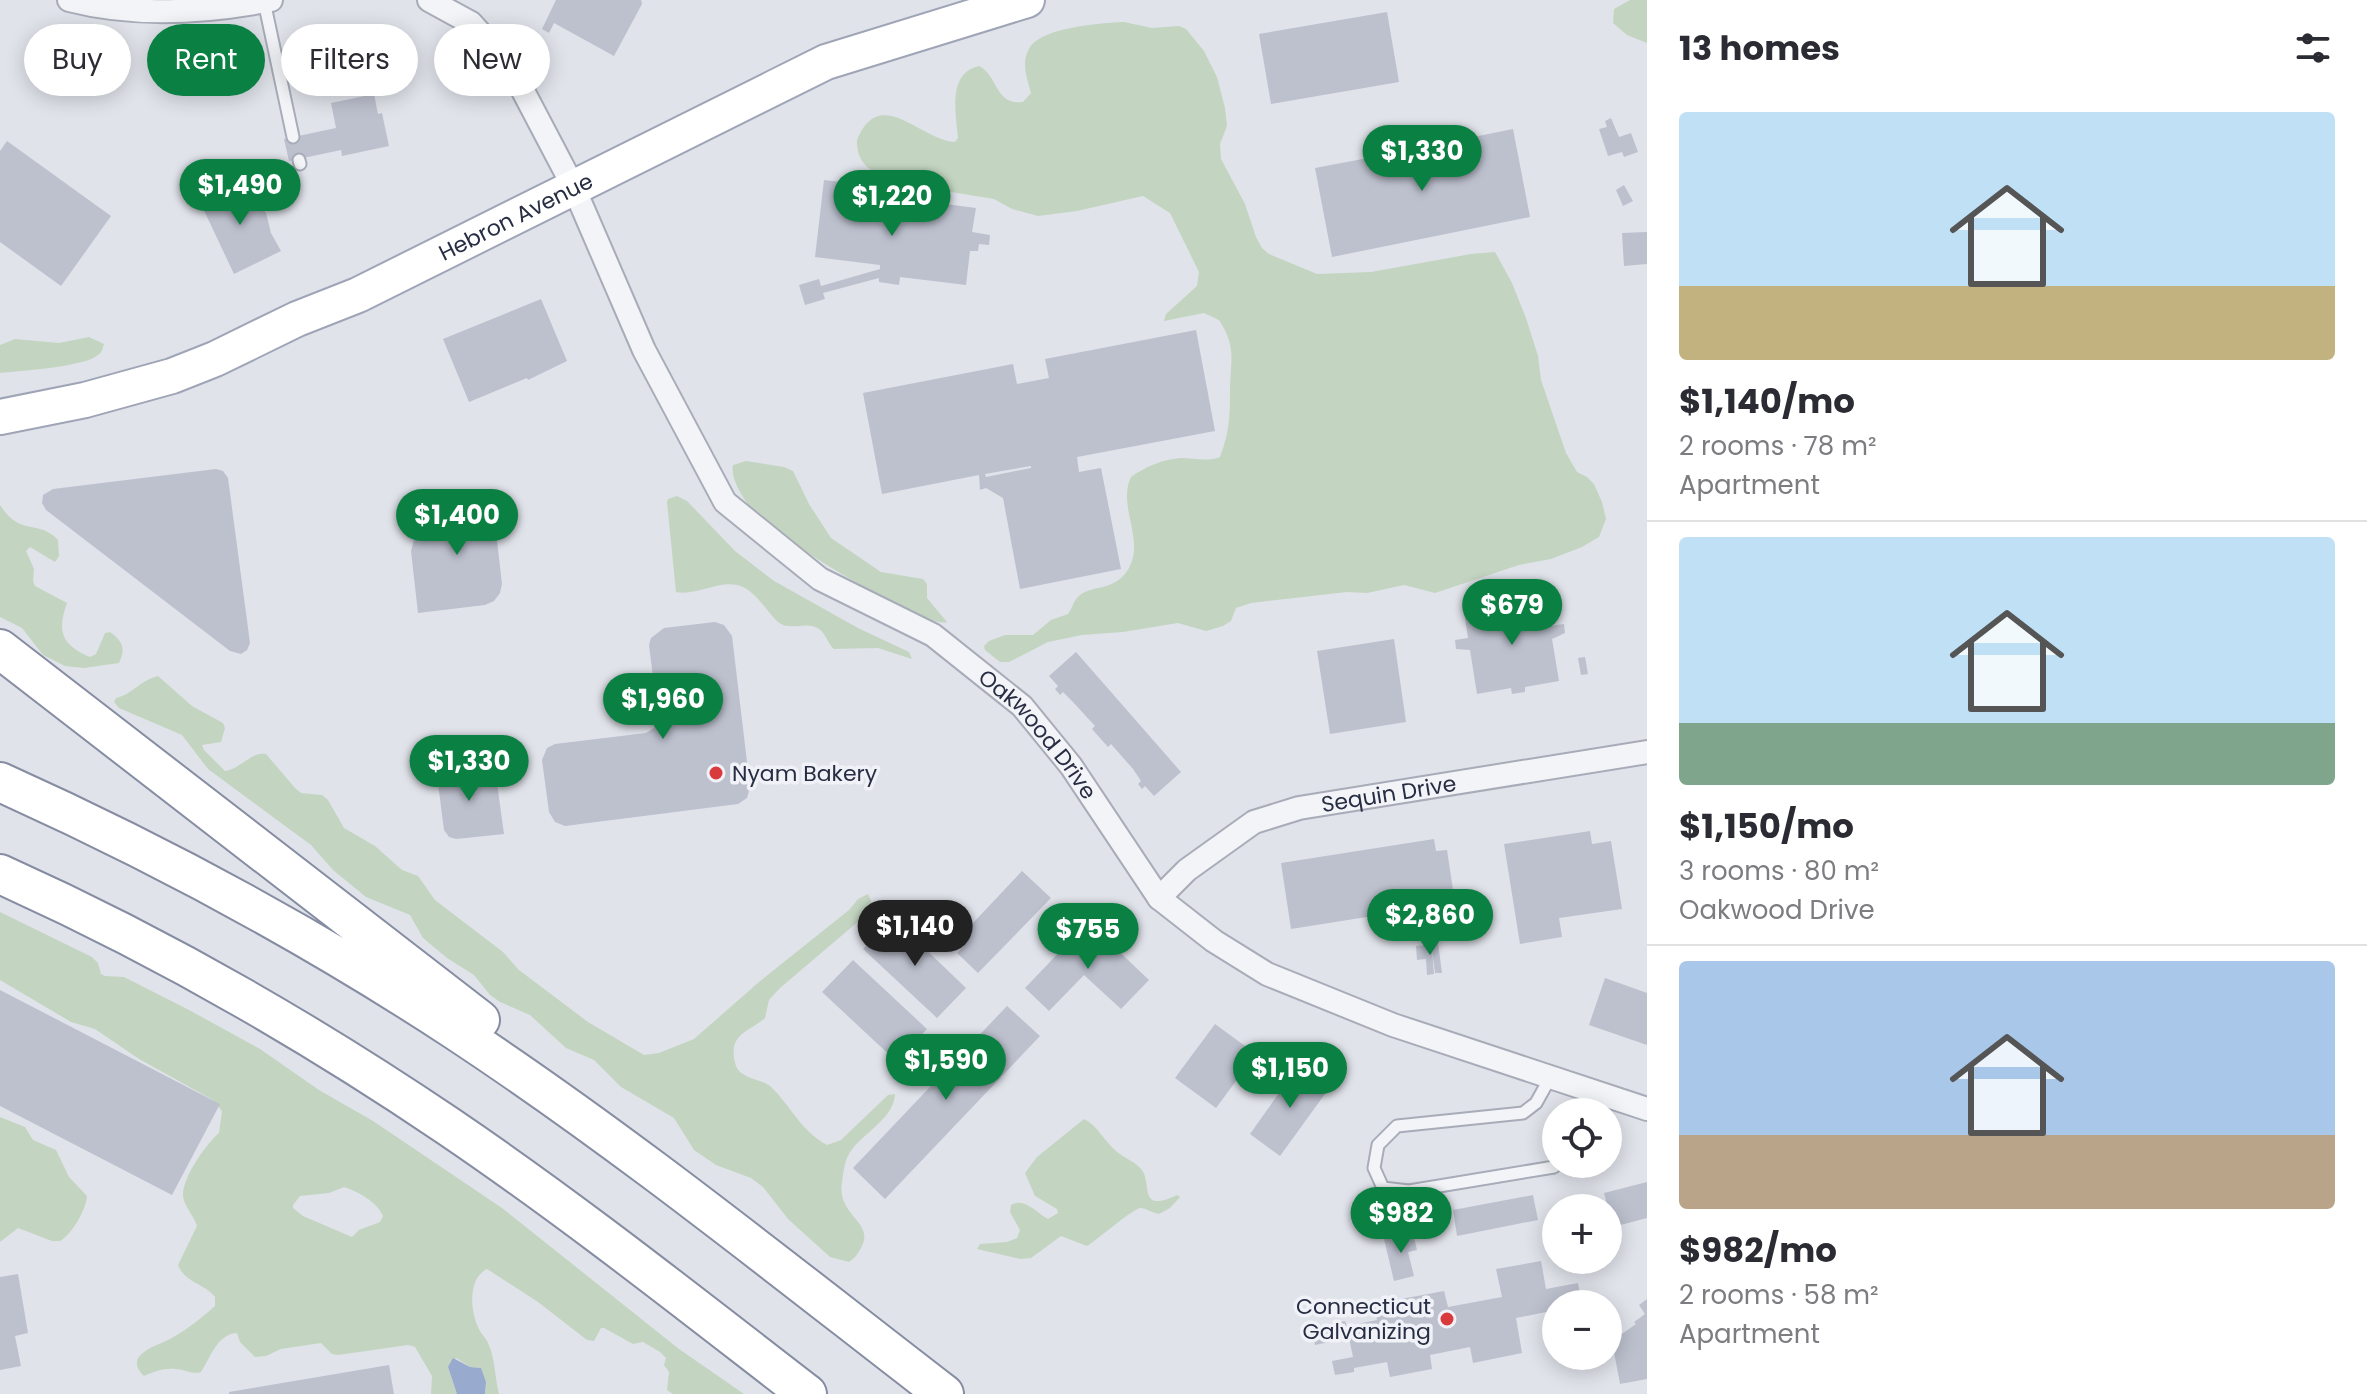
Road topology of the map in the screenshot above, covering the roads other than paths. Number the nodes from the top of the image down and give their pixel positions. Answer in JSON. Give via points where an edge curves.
{"nodes":[{"id":1,"x":69,"y":0,"type":"edge"},
{"id":2,"x":429,"y":0,"type":"edge"},
{"id":3,"x":1027,"y":0,"type":"edge"},
{"id":4,"x":267,"y":1,"type":"edge"},
{"id":5,"x":293,"y":137,"type":"dead end"},
{"id":6,"x":574,"y":188,"type":"junction"},
{"id":7,"x":0,"y":417,"type":"edge"},
{"id":8,"x":0,"y":649,"type":"edge"},
{"id":9,"x":1647,"y":752,"type":"edge"},
{"id":10,"x":0,"y":782,"type":"edge"},
{"id":11,"x":0,"y":874,"type":"edge"},
{"id":12,"x":1159,"y":898,"type":"junction"},
{"id":13,"x":1550,"y":1078,"type":"junction"},
{"id":14,"x":1647,"y":1109,"type":"edge"},
{"id":15,"x":606,"y":1135,"type":"junction"},
{"id":16,"x":1542,"y":1169,"type":"edge"},
{"id":17,"x":807,"y":1394,"type":"edge"},
{"id":18,"x":944,"y":1394,"type":"edge"}],
"edges":[{"from":1,"to":4,"type":"street","via":[[156,12]]},
{"from":2,"to":6,"type":"street","name":"Oakwood Drive","via":[[471,23],[510,66]]},
{"from":3,"to":6,"type":"main road","name":"Hebron Avenue","via":[[826,62]]},
{"from":4,"to":5,"type":"lane"},
{"from":6,"to":7,"type":"main road","name":"Hebron Avenue","via":[[358,295],[197,367],[102,396]]},
{"from":6,"to":12,"type":"street","name":"Oakwood Drive","via":[[644,350],[725,502],[820,579],[933,635],[1022,706],[1071,766]]},
{"from":8,"to":15,"type":"highway","via":[[484,1024]]},
{"from":9,"to":12,"type":"street","name":"Sequin Drive","via":[[1299,808],[1254,822],[1187,870]]},
{"from":10,"to":15,"type":"highway","via":[[168,862],[315,944],[455,1030]]},
{"from":11,"to":17,"type":"highway","via":[[193,971],[376,1078],[548,1196]]},
{"from":12,"to":13,"type":"street","name":"Oakwood Drive","via":[[1267,974],[1393,1025]]},
{"from":13,"to":14,"type":"street","name":"Oakwood Drive"},
{"from":13,"to":16,"type":"lane","via":[[1536,1103],[1523,1113],[1397,1126],[1378,1145],[1374,1168],[1383,1188],[1409,1191]]},
{"from":15,"to":18,"type":"highway"}]}
